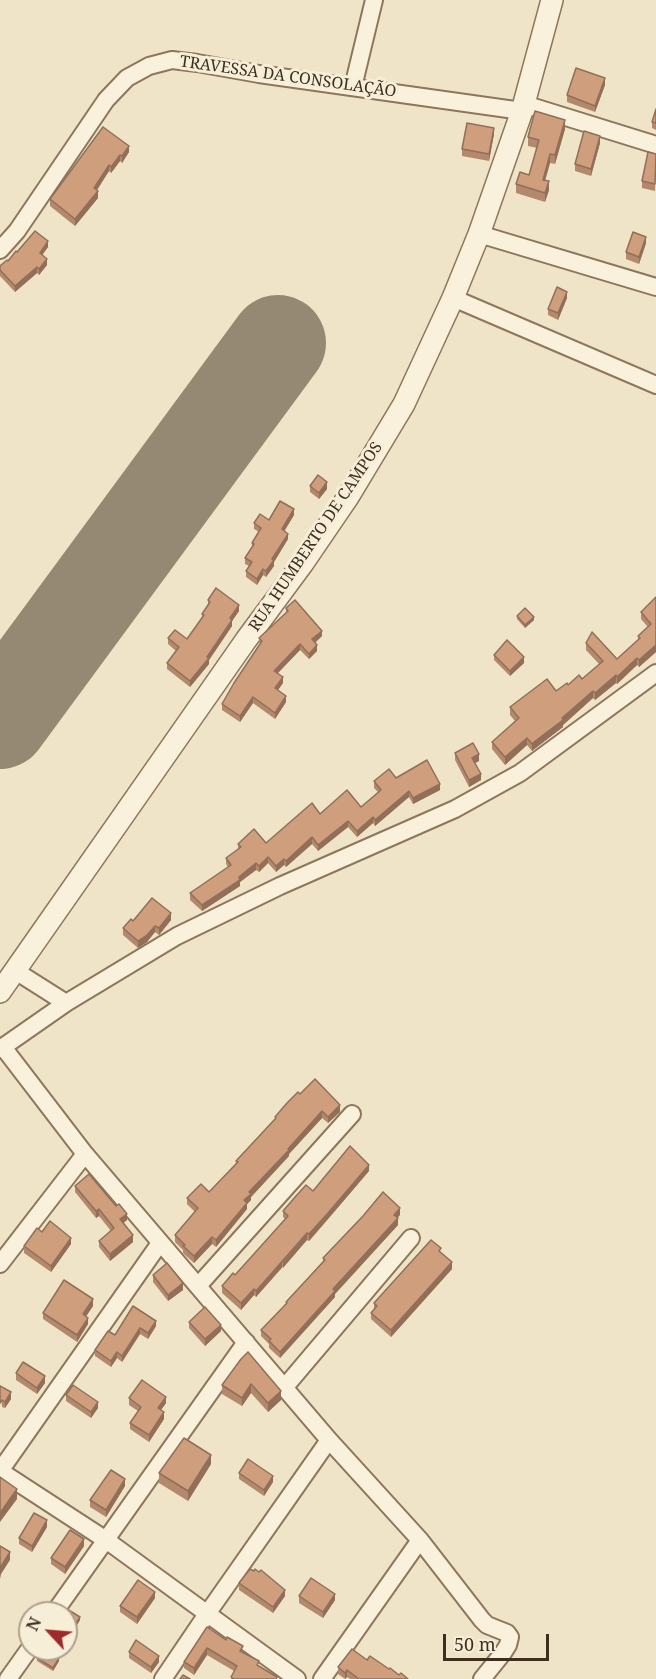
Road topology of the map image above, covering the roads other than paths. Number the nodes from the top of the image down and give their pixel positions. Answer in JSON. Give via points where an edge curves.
{"nodes":[{"id":1,"x":374,"y":0,"type":"edge"},
{"id":2,"x":552,"y":0,"type":"edge"},
{"id":3,"x":353,"y":87,"type":"junction"},
{"id":4,"x":523,"y":108,"type":"junction"},
{"id":5,"x":656,"y":145,"type":"edge"},
{"id":6,"x":479,"y":234,"type":"junction"},
{"id":7,"x":0,"y":250,"type":"edge"},
{"id":8,"x":656,"y":287,"type":"edge"},
{"id":9,"x":453,"y":298,"type":"junction"},
{"id":10,"x":656,"y":385,"type":"edge"},
{"id":11,"x":656,"y":673,"type":"edge"},
{"id":12,"x":14,"y":970,"type":"junction"},
{"id":13,"x":0,"y":992,"type":"edge"},
{"id":14,"x":66,"y":1003,"type":"junction"},
{"id":15,"x":2,"y":1048,"type":"edge"},
{"id":16,"x":352,"y":1114,"type":"dead end"},
{"id":17,"x":84,"y":1154,"type":"junction"},
{"id":18,"x":411,"y":1238,"type":"dead end"},
{"id":19,"x":160,"y":1243,"type":"junction"},
{"id":20,"x":0,"y":1264,"type":"edge"},
{"id":21,"x":198,"y":1286,"type":"junction"},
{"id":22,"x":246,"y":1342,"type":"junction"},
{"id":23,"x":285,"y":1388,"type":"junction"},
{"id":24,"x":329,"y":1440,"type":"junction"},
{"id":25,"x":0,"y":1471,"type":"edge"},
{"id":26,"x":106,"y":1540,"type":"junction"},
{"id":27,"x":420,"y":1540,"type":"junction"},
{"id":28,"x":63,"y":1601,"type":"edge"},
{"id":29,"x":207,"y":1614,"type":"junction"},
{"id":30,"x":20,"y":1661,"type":"edge"},
{"id":31,"x":8,"y":1679,"type":"edge"},
{"id":32,"x":163,"y":1679,"type":"edge"},
{"id":33,"x":297,"y":1679,"type":"edge"},
{"id":34,"x":322,"y":1679,"type":"edge"},
{"id":35,"x":482,"y":1679,"type":"edge"}],
"edges":[{"from":1,"to":3,"type":"street"},
{"from":2,"to":4,"type":"street","name":"RUA HUMBERTO DE CAMPOS"},
{"from":3,"to":4,"type":"street","name":"TRAVESSA DA CONSOLAÇÃO"},
{"from":3,"to":7,"type":"street","name":"TRAVESSA DA CONSOLAÇÃO","via":[[172,60],[149,66],[127,78],[106,100]]},
{"from":4,"to":5,"type":"street","name":"TRAVESSA DA CONSOLAÇÃO"},
{"from":4,"to":6,"type":"street","name":"RUA HUMBERTO DE CAMPOS"},
{"from":6,"to":8,"type":"street"},
{"from":6,"to":9,"type":"street","name":"RUA HUMBERTO DE CAMPOS"},
{"from":9,"to":10,"type":"street"},
{"from":9,"to":12,"type":"street","name":"RUA HUMBERTO DE CAMPOS","via":[[404,404],[348,496]]},
{"from":11,"to":14,"type":"street","via":[[520,773],[455,809],[177,936]]},
{"from":12,"to":13,"type":"street","name":"RUA HUMBERTO DE CAMPOS"},
{"from":12,"to":14,"type":"street"},
{"from":14,"to":15,"type":"street"},
{"from":15,"to":17,"type":"street"},
{"from":16,"to":21,"type":"street"},
{"from":17,"to":19,"type":"street"},
{"from":17,"to":20,"type":"street"},
{"from":18,"to":23,"type":"street"},
{"from":19,"to":21,"type":"street"},
{"from":19,"to":25,"type":"street"},
{"from":21,"to":22,"type":"street"},
{"from":22,"to":23,"type":"street"},
{"from":22,"to":26,"type":"street"},
{"from":23,"to":24,"type":"street"},
{"from":24,"to":27,"type":"street"},
{"from":24,"to":29,"type":"street"},
{"from":25,"to":26,"type":"street"},
{"from":26,"to":28,"type":"street"},
{"from":26,"to":29,"type":"street"},
{"from":27,"to":34,"type":"street"},
{"from":27,"to":35,"type":"street","via":[[487,1625],[510,1636],[503,1653]]},
{"from":29,"to":32,"type":"street"},
{"from":29,"to":33,"type":"street"},
{"from":30,"to":31,"type":"street"}]}
